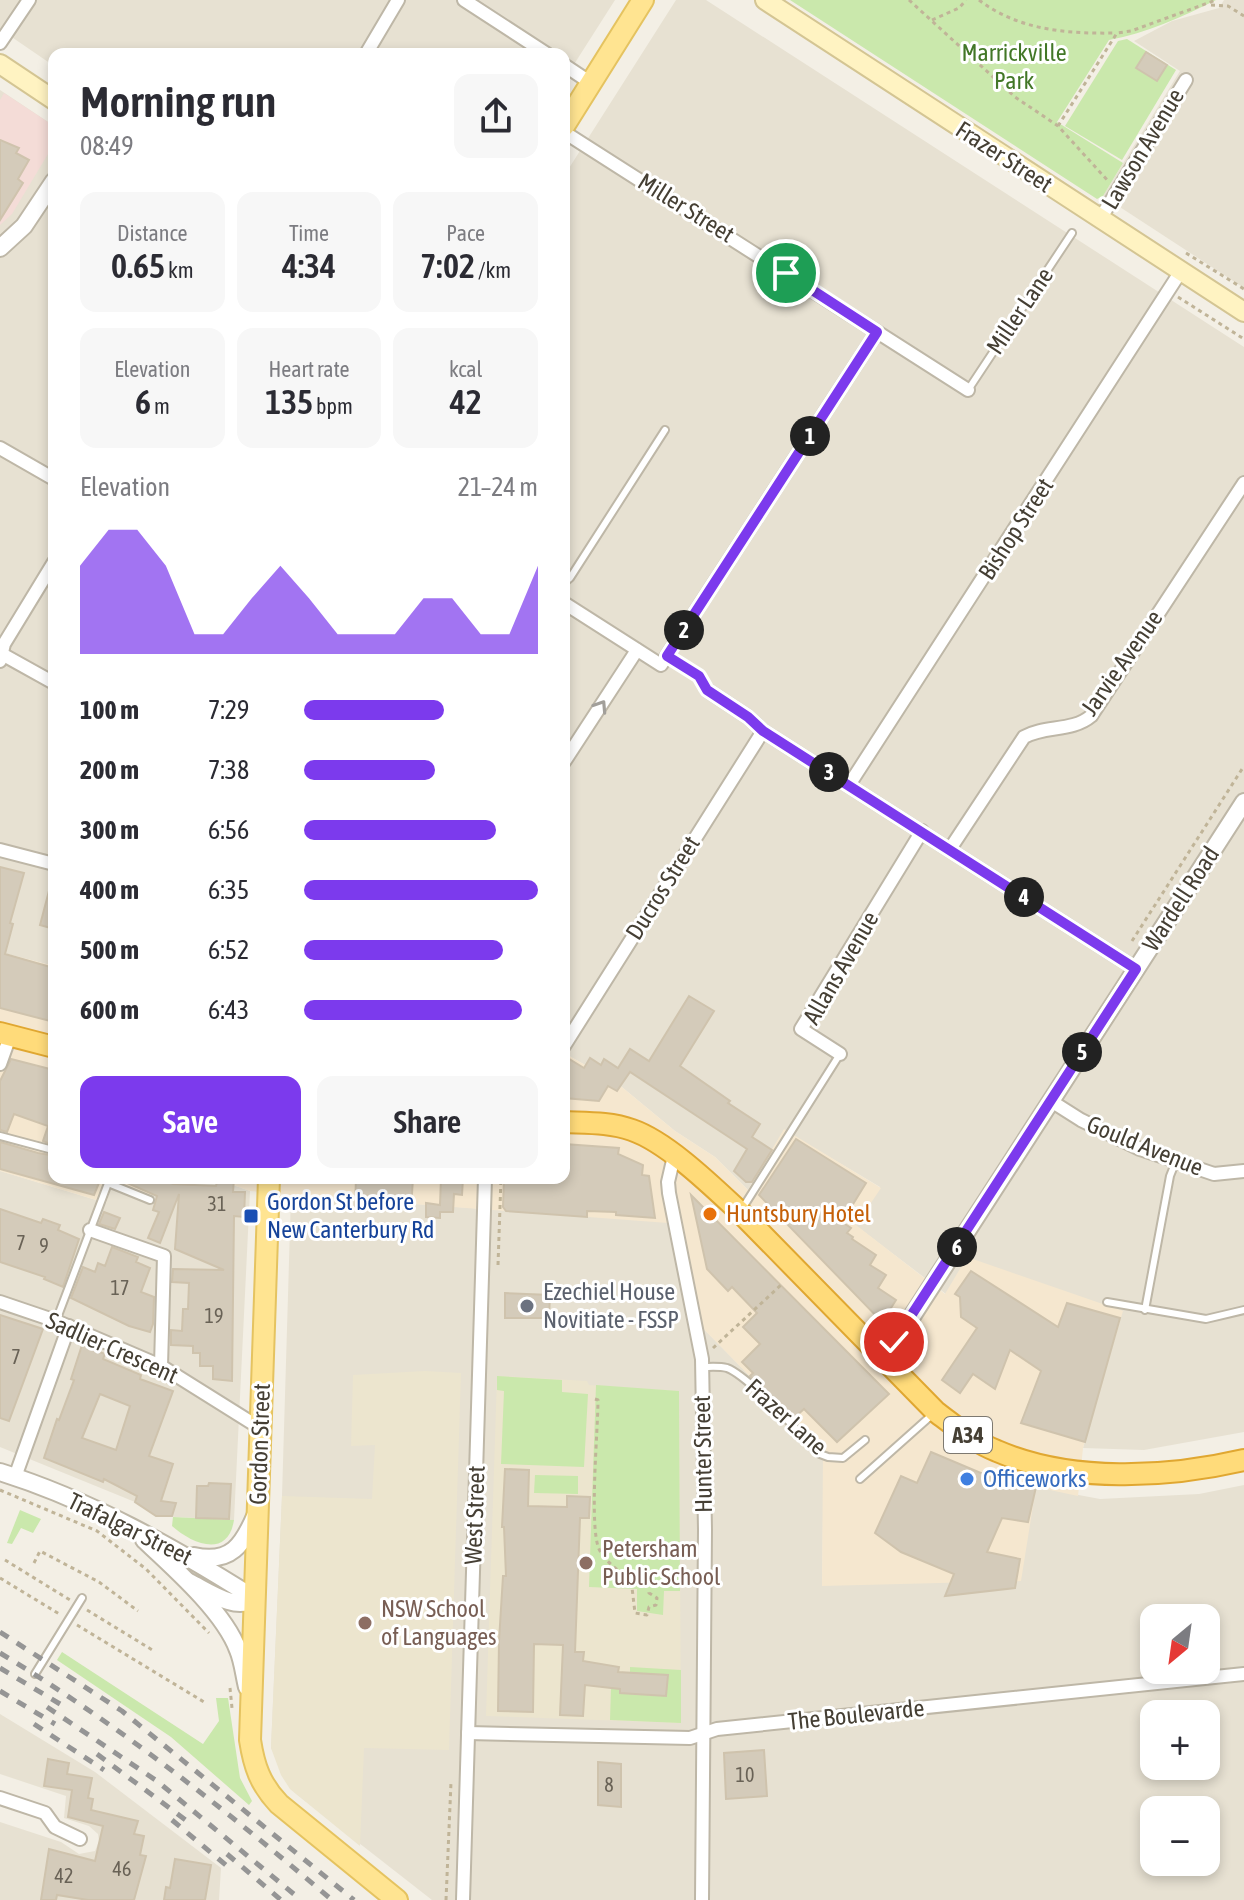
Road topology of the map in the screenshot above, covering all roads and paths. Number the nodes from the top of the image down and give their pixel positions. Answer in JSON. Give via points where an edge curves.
{"nodes":[{"id":1,"x":29,"y":0,"type":"edge"},
{"id":2,"x":398,"y":0,"type":"edge"},
{"id":3,"x":464,"y":0,"type":"edge"},
{"id":4,"x":643,"y":0,"type":"edge"},
{"id":5,"x":765,"y":0,"type":"edge"},
{"id":6,"x":909,"y":0,"type":"edge"},
{"id":7,"x":966,"y":0,"type":"edge"},
{"id":8,"x":979,"y":0,"type":"edge"},
{"id":9,"x":1216,"y":0,"type":"edge"},
{"id":10,"x":1207,"y":5,"type":"junction"},
{"id":11,"x":1244,"y":16,"type":"edge"},
{"id":12,"x":931,"y":20,"type":"junction"},
{"id":13,"x":1117,"y":33,"type":"junction"},
{"id":14,"x":0,"y":43,"type":"edge"},
{"id":15,"x":370,"y":48,"type":"edge"},
{"id":16,"x":538,"y":48,"type":"edge"},
{"id":17,"x":0,"y":64,"type":"edge"},
{"id":18,"x":570,"y":69,"type":"edge"},
{"id":19,"x":1186,"y":80,"type":"dead end"},
{"id":20,"x":591,"y":83,"type":"junction"},
{"id":21,"x":48,"y":96,"type":"edge"},
{"id":22,"x":570,"y":119,"type":"edge"},
{"id":23,"x":1058,"y":126,"type":"junction"},
{"id":24,"x":570,"y":133,"type":"edge"},
{"id":25,"x":48,"y":190,"type":"edge"},
{"id":26,"x":1118,"y":192,"type":"junction"},
{"id":27,"x":1100,"y":219,"type":"junction"},
{"id":28,"x":1072,"y":233,"type":"dead end"},
{"id":29,"x":0,"y":248,"type":"edge"},
{"id":30,"x":1181,"y":271,"type":"junction"},
{"id":31,"x":1168,"y":290,"type":"junction"},
{"id":32,"x":1244,"y":312,"type":"edge"},
{"id":33,"x":877,"y":332,"type":"junction"},
{"id":34,"x":1244,"y":339,"type":"edge"},
{"id":35,"x":968,"y":390,"type":"joint"},
{"id":36,"x":665,"y":430,"type":"dead end"},
{"id":37,"x":0,"y":448,"type":"edge"},
{"id":38,"x":48,"y":476,"type":"edge"},
{"id":39,"x":1244,"y":483,"type":"edge"},
{"id":40,"x":48,"y":572,"type":"edge"},
{"id":41,"x":570,"y":578,"type":"edge"},
{"id":42,"x":570,"y":607,"type":"edge"},
{"id":43,"x":637,"y":650,"type":"junction"},
{"id":44,"x":1,"y":656,"type":"edge"},
{"id":45,"x":664,"y":660,"type":"junction"},
{"id":46,"x":48,"y":680,"type":"edge"},
{"id":47,"x":707,"y":690,"type":"joint"},
{"id":48,"x":763,"y":731,"type":"junction"},
{"id":49,"x":570,"y":753,"type":"edge"},
{"id":50,"x":1244,"y":766,"type":"edge"},
{"id":51,"x":849,"y":785,"type":"junction"},
{"id":52,"x":1244,"y":802,"type":"edge"},
{"id":53,"x":922,"y":831,"type":"junction"},
{"id":54,"x":950,"y":849,"type":"junction"},
{"id":55,"x":0,"y":850,"type":"edge"},
{"id":56,"x":48,"y":862,"type":"edge"},
{"id":57,"x":1132,"y":941,"type":"dead end"},
{"id":58,"x":1136,"y":969,"type":"junction"},
{"id":59,"x":5,"y":1034,"type":"edge"},
{"id":60,"x":570,"y":1037,"type":"edge"},
{"id":61,"x":48,"y":1045,"type":"edge"},
{"id":62,"x":840,"y":1054,"type":"joint"},
{"id":63,"x":0,"y":1064,"type":"edge"},
{"id":64,"x":1051,"y":1101,"type":"junction"},
{"id":65,"x":570,"y":1122,"type":"edge"},
{"id":66,"x":0,"y":1136,"type":"edge"},
{"id":67,"x":48,"y":1149,"type":"edge"},
{"id":68,"x":674,"y":1156,"type":"junction"},
{"id":69,"x":1176,"y":1161,"type":"junction"},
{"id":70,"x":1244,"y":1171,"type":"edge"},
{"id":71,"x":107,"y":1184,"type":"edge"},
{"id":72,"x":117,"y":1184,"type":"edge"},
{"id":73,"x":269,"y":1184,"type":"edge"},
{"id":74,"x":485,"y":1184,"type":"edge"},
{"id":75,"x":150,"y":1200,"type":"dead end"},
{"id":76,"x":740,"y":1212,"type":"junction"},
{"id":77,"x":90,"y":1230,"type":"junction"},
{"id":78,"x":781,"y":1285,"type":"dead end"},
{"id":79,"x":0,"y":1302,"type":"edge"},
{"id":80,"x":1107,"y":1302,"type":"dead end"},
{"id":81,"x":1145,"y":1310,"type":"junction"},
{"id":82,"x":1244,"y":1310,"type":"edge"},
{"id":83,"x":63,"y":1323,"type":"junction"},
{"id":84,"x":880,"y":1355,"type":"junction"},
{"id":85,"x":702,"y":1363,"type":"junction"},
{"id":86,"x":161,"y":1366,"type":"junction"},
{"id":87,"x":595,"y":1399,"type":"dead end"},
{"id":88,"x":936,"y":1412,"type":"junction"},
{"id":89,"x":260,"y":1428,"type":"junction"},
{"id":90,"x":865,"y":1440,"type":"dead end"},
{"id":91,"x":1244,"y":1460,"type":"edge"},
{"id":92,"x":8,"y":1474,"type":"edge"},
{"id":93,"x":860,"y":1479,"type":"dead end"},
{"id":94,"x":0,"y":1490,"type":"edge"},
{"id":95,"x":257,"y":1513,"type":"junction"},
{"id":96,"x":131,"y":1528,"type":"junction"},
{"id":97,"x":181,"y":1552,"type":"junction"},
{"id":98,"x":34,"y":1563,"type":"dead end"},
{"id":99,"x":0,"y":1578,"type":"edge"},
{"id":100,"x":189,"y":1582,"type":"junction"},
{"id":101,"x":650,"y":1590,"type":"dead end"},
{"id":102,"x":82,"y":1598,"type":"dead end"},
{"id":103,"x":254,"y":1598,"type":"junction"},
{"id":104,"x":138,"y":1611,"type":"dead end"},
{"id":105,"x":69,"y":1620,"type":"junction"},
{"id":106,"x":211,"y":1635,"type":"dead end"},
{"id":107,"x":35,"y":1674,"type":"dead end"},
{"id":108,"x":1244,"y":1674,"type":"edge"},
{"id":109,"x":229,"y":1682,"type":"dead end"},
{"id":110,"x":204,"y":1702,"type":"dead end"},
{"id":111,"x":242,"y":1709,"type":"junction"},
{"id":112,"x":468,"y":1733,"type":"junction"},
{"id":113,"x":704,"y":1734,"type":"junction"},
{"id":114,"x":452,"y":1775,"type":"dead end"},
{"id":115,"x":0,"y":1798,"type":"edge"},
{"id":116,"x":80,"y":1839,"type":"dead end"},
{"id":117,"x":397,"y":1900,"type":"edge"},
{"id":118,"x":446,"y":1900,"type":"edge"},
{"id":119,"x":463,"y":1900,"type":"edge"},
{"id":120,"x":702,"y":1900,"type":"edge"}],
"edges":[{"from":1,"to":14,"type":"street"},
{"from":2,"to":15,"type":"street"},
{"from":3,"to":16,"type":"street"},
{"from":4,"to":20,"type":"main road"},
{"from":5,"to":27,"type":"main road","name":"Frazer Street"},
{"from":6,"to":12,"type":"path"},
{"from":7,"to":12,"type":"path"},
{"from":8,"to":13,"type":"path","via":[[1001,15],[1050,30]]},
{"from":9,"to":10,"type":"path"},
{"from":10,"to":11,"type":"path","via":[[1228,6]]},
{"from":10,"to":13,"type":"path"},
{"from":12,"to":23,"type":"path","via":[[1015,97]]},
{"from":13,"to":23,"type":"path"},
{"from":17,"to":21,"type":"main road"},
{"from":18,"to":20,"type":"street"},
{"from":19,"to":26,"type":"street","name":"Lawson Avenue"},
{"from":20,"to":22,"type":"main road"},
{"from":23,"to":26,"type":"path"},
{"from":24,"to":33,"type":"street","name":"Miller Street"},
{"from":25,"to":29,"type":"street","via":[[24,226]]},
{"from":26,"to":27,"type":"street","name":"Lawson Avenue"},
{"from":27,"to":30,"type":"main road","name":"Frazer Street"},
{"from":28,"to":35,"type":"lane","name":"Miller Lane"},
{"from":30,"to":31,"type":"street","name":"Bishop Street"},
{"from":30,"to":32,"type":"main road","name":"Frazer Street"},
{"from":31,"to":34,"type":"path"},
{"from":31,"to":51,"type":"street","name":"Bishop Street"},
{"from":33,"to":35,"type":"street","name":"Miller Street"},
{"from":33,"to":45,"type":"street"},
{"from":36,"to":41,"type":"lane"},
{"from":37,"to":38,"type":"street"},
{"from":39,"to":54,"type":"street","name":"Jarvie Avenue","via":[[1091,716],[1024,737]]},
{"from":40,"to":44,"type":"street"},
{"from":42,"to":43,"type":"street"},
{"from":43,"to":45,"type":"street"},
{"from":49,"to":43,"type":"street","one_way":true},
{"from":44,"to":46,"type":"street"},
{"from":45,"to":47,"type":"path","via":[[699,676]]},
{"from":47,"to":48,"type":"street"},
{"from":48,"to":51,"type":"street"},
{"from":48,"to":60,"type":"street","name":"Ducros Street"},
{"from":50,"to":57,"type":"path","name":"Wardell Road"},
{"from":51,"to":53,"type":"street"},
{"from":52,"to":58,"type":"street","name":"Wardell Road"},
{"from":53,"to":54,"type":"street"},
{"from":53,"to":62,"type":"street","name":"Allans Avenue","via":[[801,1029]]},
{"from":54,"to":58,"type":"street"},
{"from":55,"to":56,"type":"street"},
{"from":58,"to":64,"type":"street","name":"Wardell Road"},
{"from":59,"to":61,"type":"highway"},
{"from":59,"to":63,"type":"street"},
{"from":62,"to":76,"type":"lane","name":"Allans Avenue"},
{"from":64,"to":69,"type":"street","name":"Gould Avenue","via":[[1140,1149]]},
{"from":64,"to":84,"type":"street","name":"Wardell Road","via":[[898,1338]]},
{"from":65,"to":68,"type":"highway","number":"A34","via":[[633,1130]]},
{"from":66,"to":67,"type":"lane"},
{"from":68,"to":76,"type":"highway","number":"A34"},
{"from":68,"to":85,"type":"street","name":"Hunter Street","via":[[669,1193]]},
{"from":69,"to":70,"type":"street","name":"Gould Avenue","via":[[1214,1174]]},
{"from":69,"to":81,"type":"lane"},
{"from":71,"to":77,"type":"lane"},
{"from":72,"to":75,"type":"lane"},
{"from":73,"to":89,"type":"main road","name":"Gordon Street"},
{"from":74,"to":112,"type":"street","name":"West Street"},
{"from":76,"to":84,"type":"highway","number":"A34"},
{"from":77,"to":83,"type":"lane"},
{"from":77,"to":86,"type":"street","via":[[164,1256]]},
{"from":78,"to":85,"type":"path"},
{"from":79,"to":83,"type":"street","name":"Sadlier Crescent"},
{"from":80,"to":81,"type":"lane"},
{"from":81,"to":82,"type":"lane","via":[[1206,1319]]},
{"from":83,"to":86,"type":"street","name":"Sadlier Crescent"},
{"from":83,"to":92,"type":"street"},
{"from":84,"to":88,"type":"highway","number":"A34"},
{"from":85,"to":90,"type":"lane","name":"Frazer Lane","via":[[733,1371],[820,1454],[843,1458]]},
{"from":85,"to":113,"type":"street","name":"Hunter Street"},
{"from":86,"to":89,"type":"street","name":"Sadlier Crescent"},
{"from":87,"to":101,"type":"path","via":[[597,1542],[605,1559],[631,1579],[635,1613],[647,1615],[646,1610],[656,1605]]},
{"from":88,"to":91,"type":"highway","number":"A34","via":[[997,1451],[1080,1472],[1189,1471]]},
{"from":88,"to":93,"type":"lane"},
{"from":89,"to":95,"type":"main road","name":"Gordon Street"},
{"from":92,"to":96,"type":"street","name":"Trafalgar Street"},
{"from":94,"to":106,"type":"path","via":[[97,1531],[123,1548]]},
{"from":95,"to":97,"type":"street","via":[[245,1537],[227,1555],[206,1558]]},
{"from":95,"to":103,"type":"main road","name":"Gordon Street"},
{"from":96,"to":97,"type":"street","name":"Trafalgar Street"},
{"from":96,"to":100,"type":"street"},
{"from":97,"to":103,"type":"street","name":"Trafalgar Street"},
{"from":98,"to":104,"type":"path","via":[[40,1551],[99,1582]]},
{"from":99,"to":105,"type":"path"},
{"from":100,"to":103,"type":"street","via":[[237,1603]]},
{"from":100,"to":111,"type":"street","via":[[239,1651]]},
{"from":102,"to":105,"type":"lane"},
{"from":103,"to":111,"type":"main road","name":"Gordon Street"},
{"from":105,"to":107,"type":"lane"},
{"from":105,"to":110,"type":"path"},
{"from":108,"to":113,"type":"street","name":"The Boulevarde"},
{"from":109,"to":111,"type":"path"},
{"from":111,"to":117,"type":"main road","name":"Gordon Street","via":[[265,1789]]},
{"from":112,"to":113,"type":"street","name":"The Boulevarde","via":[[690,1738]]},
{"from":112,"to":119,"type":"street","name":"West Street"},
{"from":113,"to":120,"type":"street","name":"Hunter Street"},
{"from":114,"to":118,"type":"path"},
{"from":115,"to":116,"type":"street","via":[[45,1813],[55,1827]]}]}
